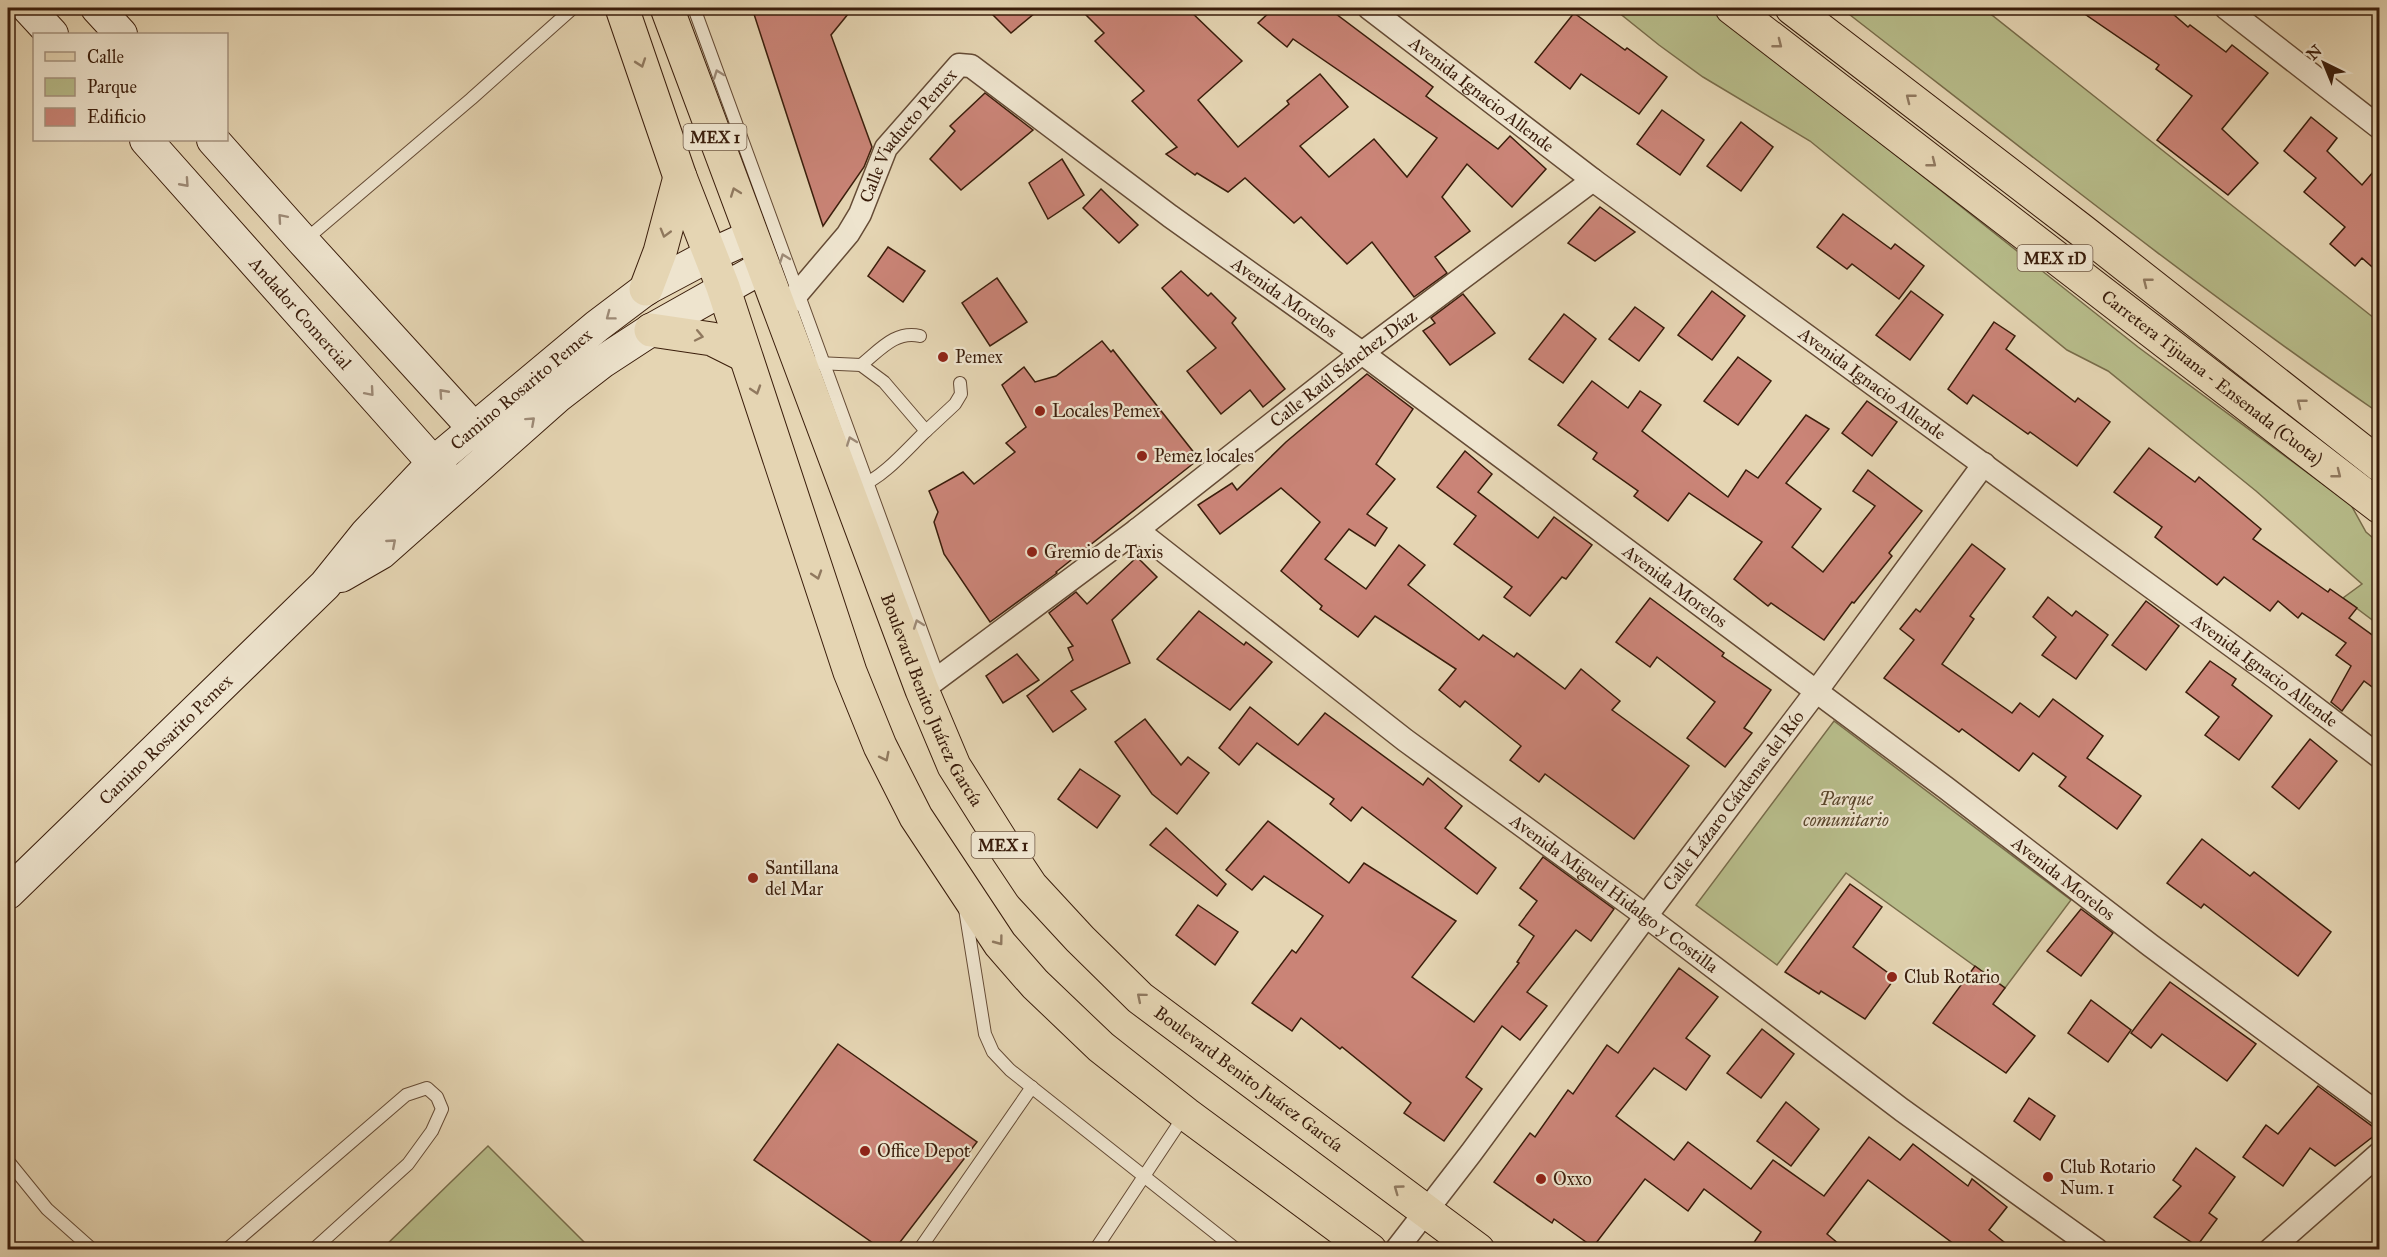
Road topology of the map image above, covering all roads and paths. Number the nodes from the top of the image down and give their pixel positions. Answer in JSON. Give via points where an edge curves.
{"nodes":[{"id":1,"x":28,"y":8,"type":"edge"},
{"id":2,"x":97,"y":8,"type":"edge"},
{"id":3,"x":573,"y":8,"type":"edge"},
{"id":4,"x":622,"y":8,"type":"edge"},
{"id":5,"x":667,"y":8,"type":"edge"},
{"id":6,"x":694,"y":8,"type":"edge"},
{"id":7,"x":1369,"y":8,"type":"edge"},
{"id":8,"x":1732,"y":8,"type":"edge"},
{"id":9,"x":1792,"y":8,"type":"edge"},
{"id":10,"x":2226,"y":8,"type":"edge"},
{"id":11,"x":51,"y":33,"type":"edge"},
{"id":12,"x":120,"y":33,"type":"edge"},
{"id":13,"x":964,"y":64,"type":"joint"},
{"id":14,"x":2379,"y":128,"type":"edge"},
{"id":15,"x":147,"y":141,"type":"edge"},
{"id":16,"x":214,"y":141,"type":"edge"},
{"id":17,"x":681,"y":177,"type":"junction"},
{"id":18,"x":1593,"y":180,"type":"junction"},
{"id":19,"x":752,"y":236,"type":"junction"},
{"id":20,"x":303,"y":242,"type":"junction"},
{"id":21,"x":710,"y":255,"type":"junction"},
{"id":22,"x":762,"y":267,"type":"junction"},
{"id":23,"x":723,"y":287,"type":"junction"},
{"id":24,"x":646,"y":289,"type":"junction"},
{"id":25,"x":789,"y":304,"type":"junction"},
{"id":26,"x":651,"y":330,"type":"junction"},
{"id":27,"x":920,"y":336,"type":"dead end"},
{"id":28,"x":1362,"y":353,"type":"junction"},
{"id":29,"x":744,"y":356,"type":"junction"},
{"id":30,"x":812,"y":362,"type":"junction"},
{"id":31,"x":861,"y":365,"type":"junction"},
{"id":32,"x":960,"y":383,"type":"dead end"},
{"id":33,"x":475,"y":428,"type":"junction"},
{"id":34,"x":926,"y":431,"type":"junction"},
{"id":35,"x":495,"y":452,"type":"junction"},
{"id":36,"x":433,"y":463,"type":"junction"},
{"id":37,"x":1984,"y":464,"type":"junction"},
{"id":38,"x":2379,"y":465,"type":"edge"},
{"id":39,"x":857,"y":486,"type":"junction"},
{"id":40,"x":455,"y":487,"type":"junction"},
{"id":41,"x":2379,"y":507,"type":"edge"},
{"id":42,"x":1137,"y":530,"type":"junction"},
{"id":43,"x":325,"y":585,"type":"junction"},
{"id":44,"x":930,"y":685,"type":"junction"},
{"id":45,"x":1815,"y":693,"type":"junction"},
{"id":46,"x":2379,"y":757,"type":"edge"},
{"id":47,"x":962,"y":888,"type":"junction"},
{"id":48,"x":8,"y":893,"type":"edge"},
{"id":49,"x":1646,"y":916,"type":"junction"},
{"id":50,"x":1032,"y":1087,"type":"junction"},
{"id":51,"x":1185,"y":1114,"type":"junction"},
{"id":52,"x":2379,"y":1115,"type":"edge"},
{"id":53,"x":2379,"y":1153,"type":"edge"},
{"id":54,"x":8,"y":1161,"type":"edge"},
{"id":55,"x":1145,"y":1175,"type":"junction"},
{"id":56,"x":1426,"y":1210,"type":"junction"},
{"id":57,"x":93,"y":1250,"type":"edge"},
{"id":58,"x":226,"y":1250,"type":"edge"},
{"id":59,"x":313,"y":1250,"type":"edge"},
{"id":60,"x":919,"y":1250,"type":"edge"},
{"id":61,"x":1095,"y":1250,"type":"edge"},
{"id":62,"x":1237,"y":1250,"type":"edge"},
{"id":63,"x":1370,"y":1250,"type":"edge"},
{"id":64,"x":1396,"y":1250,"type":"edge"},
{"id":65,"x":1478,"y":1250,"type":"edge"},
{"id":66,"x":2097,"y":1250,"type":"edge"},
{"id":67,"x":2270,"y":1250,"type":"edge"}],
"edges":[{"from":1,"to":11,"type":"main road"},
{"from":2,"to":12,"type":"main road"},
{"from":3,"to":20,"type":"lane"},
{"from":4,"to":17,"type":"main road","number":"MEX 1","one_way":true},
{"from":19,"to":5,"type":"main road","number":"MEX 1","one_way":true},
{"from":25,"to":6,"type":"lane","one_way":true},
{"from":7,"to":18,"type":"street","name":"Avenida Ignacio Allende"},
{"from":8,"to":41,"type":"main road","name":"Carretera Tijuana - Ensenada (Cuota)","number":"MEX 1D","one_way":true},
{"from":38,"to":9,"type":"main road","name":"Carretera Tijuana - Ensenada (Cuota)","number":"MEX 1D","one_way":true},
{"from":10,"to":14,"type":"street"},
{"from":13,"to":25,"type":"street","name":"Calle Viaducto Pemex","via":[[956,68],[885,148],[860,214]]},
{"from":13,"to":28,"type":"street","name":"Avenida Morelos"},
{"from":15,"to":36,"type":"main road","name":"Andador Comercial","one_way":true},
{"from":20,"to":16,"type":"main road","one_way":true},
{"from":17,"to":21,"type":"main road","number":"MEX 1"},
{"from":17,"to":24,"type":"main road","one_way":true},
{"from":18,"to":28,"type":"street","name":"Calle Raúl Sánchez Díaz"},
{"from":18,"to":37,"type":"street","name":"Avenida Ignacio Allende"},
{"from":19,"to":21,"type":"main road","name":"Camino Rosarito Pemex"},
{"from":19,"to":22,"type":"main road","number":"MEX 1"},
{"from":33,"to":20,"type":"main road","one_way":true},
{"from":21,"to":23,"type":"main road","number":"MEX 1"},
{"from":21,"to":24,"type":"main road","name":"Camino Rosarito Pemex"},
{"from":22,"to":23,"type":"main road","name":"Camino Rosarito Pemex"},
{"from":22,"to":25,"type":"main road","name":"Boulevard Benito Juárez García","number":"MEX 1"},
{"from":23,"to":26,"type":"main road","name":"Camino Rosarito Pemex"},
{"from":23,"to":29,"type":"main road","number":"MEX 1"},
{"from":24,"to":33,"type":"main road","name":"Camino Rosarito Pemex","one_way":true},
{"from":25,"to":30,"type":"main road","name":"Boulevard Benito Juárez García","number":"MEX 1"},
{"from":26,"to":29,"type":"main road","one_way":true,"via":[[712,339]]},
{"from":35,"to":26,"type":"main road","name":"Camino Rosarito Pemex","one_way":true,"via":[[558,396]]},
{"from":27,"to":31,"type":"lane","via":[[898,335]]},
{"from":28,"to":42,"type":"street","name":"Calle Raúl Sánchez Díaz"},
{"from":28,"to":45,"type":"street","name":"Avenida Morelos"},
{"from":29,"to":47,"type":"main road","number":"MEX 1","one_way":true,"via":[[850,672],[880,746],[916,817]]},
{"from":30,"to":31,"type":"lane"},
{"from":39,"to":30,"type":"main road","name":"Boulevard Benito Juárez García","number":"MEX 1","one_way":true},
{"from":31,"to":34,"type":"lane","via":[[884,382]]},
{"from":32,"to":34,"type":"lane","via":[[961,394],[955,404]]},
{"from":33,"to":35,"type":"main road"},
{"from":33,"to":36,"type":"main road","name":"Camino Rosarito Pemex"},
{"from":34,"to":39,"type":"lane","via":[[890,465]]},
{"from":35,"to":40,"type":"main road","name":"Camino Rosarito Pemex"},
{"from":36,"to":40,"type":"main road","name":"Andador Comercial"},
{"from":36,"to":43,"type":"main road","name":"Camino Rosarito Pemex","via":[[366,534]]},
{"from":37,"to":45,"type":"street","name":"Calle Lázaro Cárdenas del Río"},
{"from":37,"to":46,"type":"street","name":"Avenida Ignacio Allende"},
{"from":44,"to":39,"type":"main road","name":"Boulevard Benito Juárez García","number":"MEX 1","one_way":true},
{"from":43,"to":40,"type":"main road","name":"Camino Rosarito Pemex","one_way":true,"via":[[381,553]]},
{"from":42,"to":44,"type":"street","name":"Calle Raúl Sánchez Díaz"},
{"from":42,"to":49,"type":"street","name":"Avenida Miguel Hidalgo y Costilla","via":[[1406,740]]},
{"from":43,"to":48,"type":"main road","name":"Camino Rosarito Pemex"},
{"from":56,"to":44,"type":"main road","name":"Boulevard Benito Juárez García","number":"MEX 1","one_way":true,"via":[[1140,998],[1080,939],[1031,886],[954,766]]},
{"from":45,"to":49,"type":"street","name":"Calle Lázaro Cárdenas del Río"},
{"from":45,"to":52,"type":"street","name":"Avenida Morelos"},
{"from":47,"to":50,"type":"lane","via":[[985,1034],[993,1052]]},
{"from":47,"to":51,"type":"main road","number":"MEX 1","one_way":true,"via":[[1000,944],[1035,984],[1101,1047]]},
{"from":49,"to":56,"type":"street","name":"Calle Lázaro Cárdenas del Río"},
{"from":49,"to":66,"type":"street","name":"Avenida Miguel Hidalgo y Costilla","via":[[1902,1110]]},
{"from":50,"to":55,"type":"lane"},
{"from":50,"to":60,"type":"lane"},
{"from":51,"to":55,"type":"lane"},
{"from":51,"to":63,"type":"main road","number":"MEX 1"},
{"from":53,"to":67,"type":"street"},
{"from":54,"to":57,"type":"lane","via":[[47,1209]]},
{"from":55,"to":61,"type":"lane"},
{"from":55,"to":62,"type":"lane"},
{"from":56,"to":64,"type":"street","name":"Calle Lázaro Cárdenas del Río"},
{"from":56,"to":65,"type":"main road","name":"Boulevard Benito Juárez García","number":"MEX 1"},
{"from":58,"to":59,"type":"lane","via":[[406,1095],[427,1088],[442,1108],[432,1131],[408,1164]]}]}
